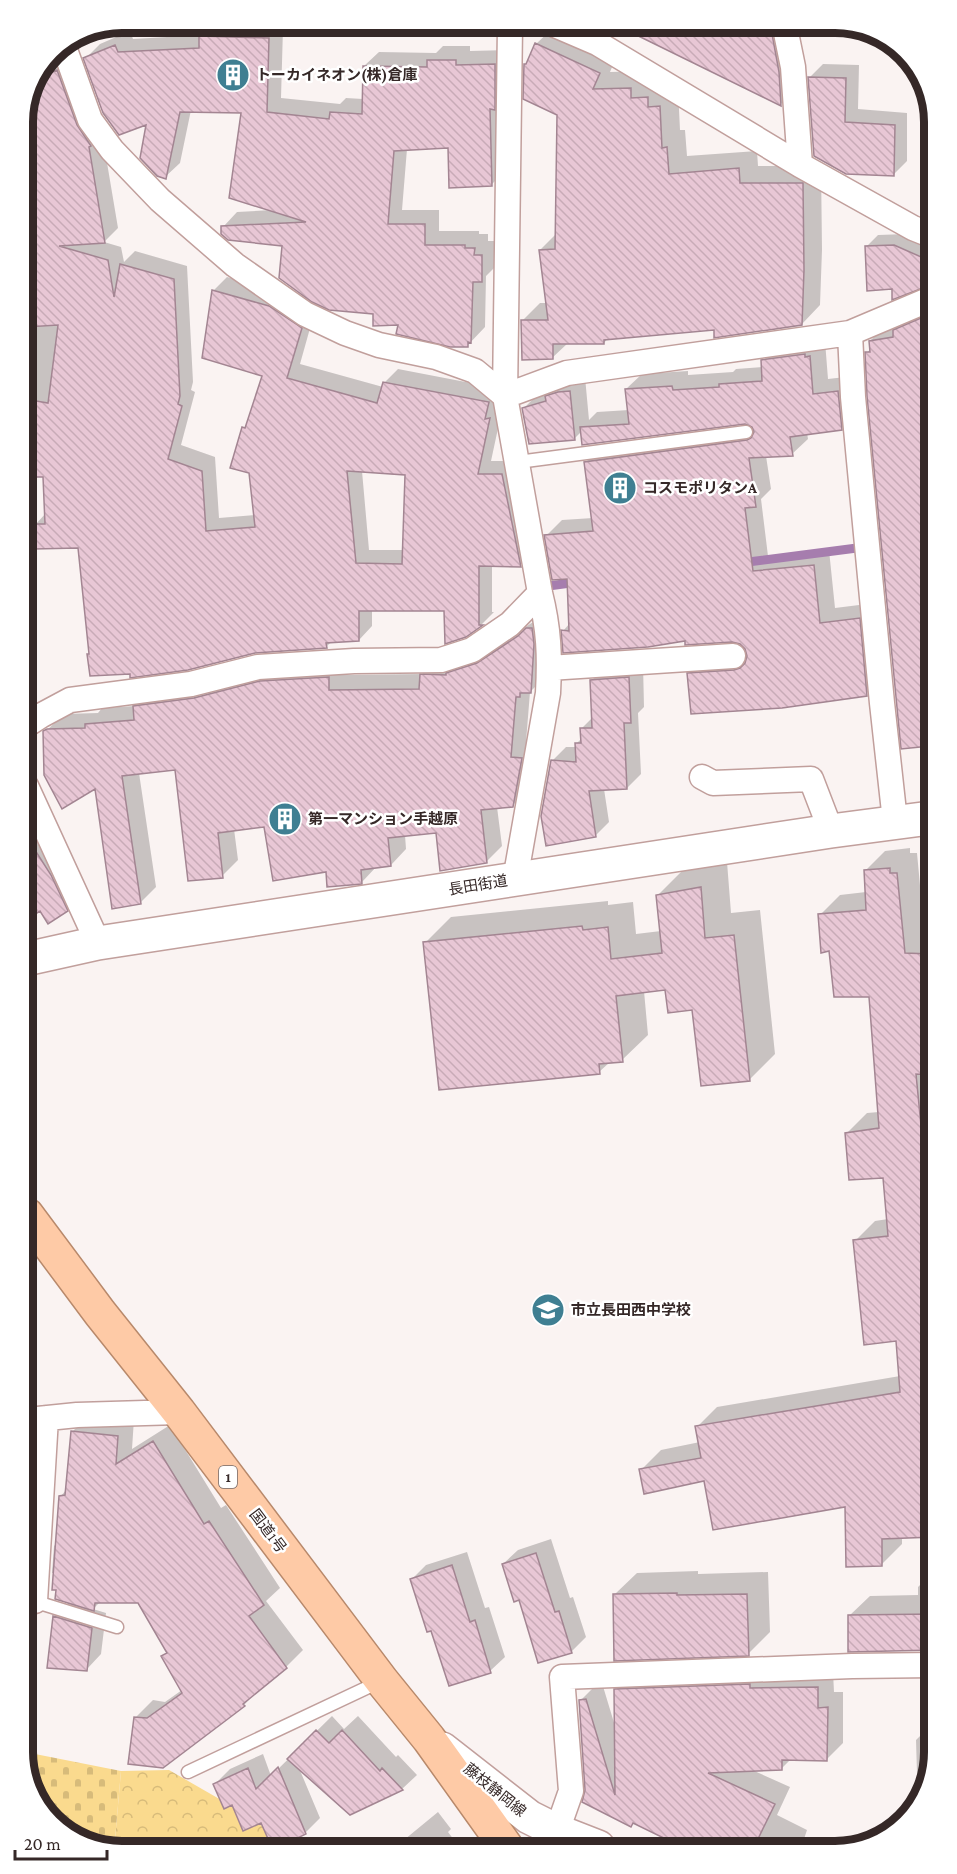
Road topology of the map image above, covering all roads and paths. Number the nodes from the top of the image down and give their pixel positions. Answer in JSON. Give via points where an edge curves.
{"nodes":[{"id":1,"x":510,"y":33,"type":"edge"},
{"id":2,"x":786,"y":33,"type":"edge"},
{"id":3,"x":596,"y":34,"type":"edge"},
{"id":4,"x":66,"y":53,"type":"edge"},
{"id":5,"x":800,"y":165,"type":"junction"},
{"id":6,"x":924,"y":232,"type":"edge"},
{"id":7,"x":924,"y":302,"type":"edge"},
{"id":8,"x":850,"y":333,"type":"junction"},
{"id":9,"x":505,"y":396,"type":"junction"},
{"id":10,"x":746,"y":432,"type":"dead end"},
{"id":11,"x":518,"y":462,"type":"junction"},
{"id":12,"x":540,"y":593,"type":"junction"},
{"id":13,"x":734,"y":657,"type":"dead end"},
{"id":14,"x":549,"y":668,"type":"junction"},
{"id":15,"x":33,"y":720,"type":"edge"},
{"id":16,"x":702,"y":777,"type":"dead end"},
{"id":17,"x":33,"y":801,"type":"edge"},
{"id":18,"x":924,"y":819,"type":"edge"},
{"id":19,"x":895,"y":821,"type":"junction"},
{"id":20,"x":831,"y":831,"type":"junction"},
{"id":21,"x":515,"y":880,"type":"junction"},
{"id":22,"x":98,"y":943,"type":"junction"},
{"id":23,"x":33,"y":957,"type":"edge"},
{"id":24,"x":33,"y":1223,"type":"edge"},
{"id":25,"x":179,"y":1412,"type":"junction"},
{"id":26,"x":37,"y":1419,"type":"edge"},
{"id":27,"x":33,"y":1564,"type":"edge"},
{"id":28,"x":33,"y":1600,"type":"edge"},
{"id":29,"x":117,"y":1627,"type":"dead end"},
{"id":30,"x":924,"y":1665,"type":"edge"},
{"id":31,"x":382,"y":1681,"type":"junction"},
{"id":32,"x":429,"y":1739,"type":"junction"},
{"id":33,"x":188,"y":1772,"type":"dead end"},
{"id":34,"x":557,"y":1831,"type":"junction"},
{"id":35,"x":502,"y":1841,"type":"edge"},
{"id":36,"x":583,"y":1841,"type":"edge"}],
"edges":[{"from":1,"to":9,"type":"street"},
{"from":2,"to":5,"type":"street","via":[[793,67]]},
{"from":3,"to":5,"type":"street"},
{"from":4,"to":9,"type":"street","via":[[90,120],[112,150],[160,200],[235,266],[304,314],[379,345],[475,370]]},
{"from":5,"to":6,"type":"street"},
{"from":7,"to":8,"type":"street"},
{"from":8,"to":9,"type":"street","via":[[567,373]]},
{"from":8,"to":19,"type":"street"},
{"from":9,"to":11,"type":"street"},
{"from":10,"to":11,"type":"lane"},
{"from":11,"to":12,"type":"street"},
{"from":12,"to":14,"type":"street","via":[[548,624]]},
{"from":12,"to":15,"type":"street","via":[[510,624],[472,651],[441,660],[258,667],[191,684],[70,700]]},
{"from":13,"to":14,"type":"street"},
{"from":14,"to":21,"type":"street"},
{"from":16,"to":20,"type":"street","via":[[713,783],[811,779]]},
{"from":17,"to":22,"type":"street"},
{"from":18,"to":19,"type":"main road","name":"長田街道"},
{"from":19,"to":20,"type":"main road","name":"長田街道"},
{"from":20,"to":21,"type":"main road","name":"長田街道"},
{"from":21,"to":22,"type":"main road","name":"長田街道"},
{"from":22,"to":23,"type":"main road","name":"長田街道"},
{"from":24,"to":25,"type":"highway","name":"国道1号","number":"1"},
{"from":25,"to":26,"type":"street"},
{"from":25,"to":31,"type":"highway","name":"国道1号","number":"1"},
{"from":26,"to":27,"type":"street"},
{"from":28,"to":29,"type":"lane"},
{"from":30,"to":34,"type":"street","via":[[562,1677],[571,1791]]},
{"from":31,"to":32,"type":"highway","name":"国道1号","number":"1"},
{"from":31,"to":33,"type":"lane"},
{"from":32,"to":34,"type":"main road","name":"藤枝静岡線","via":[[529,1817]]},
{"from":32,"to":35,"type":"highway","name":"国道1号","number":"1"},
{"from":34,"to":36,"type":"main road","name":"藤枝静岡線"}]}
